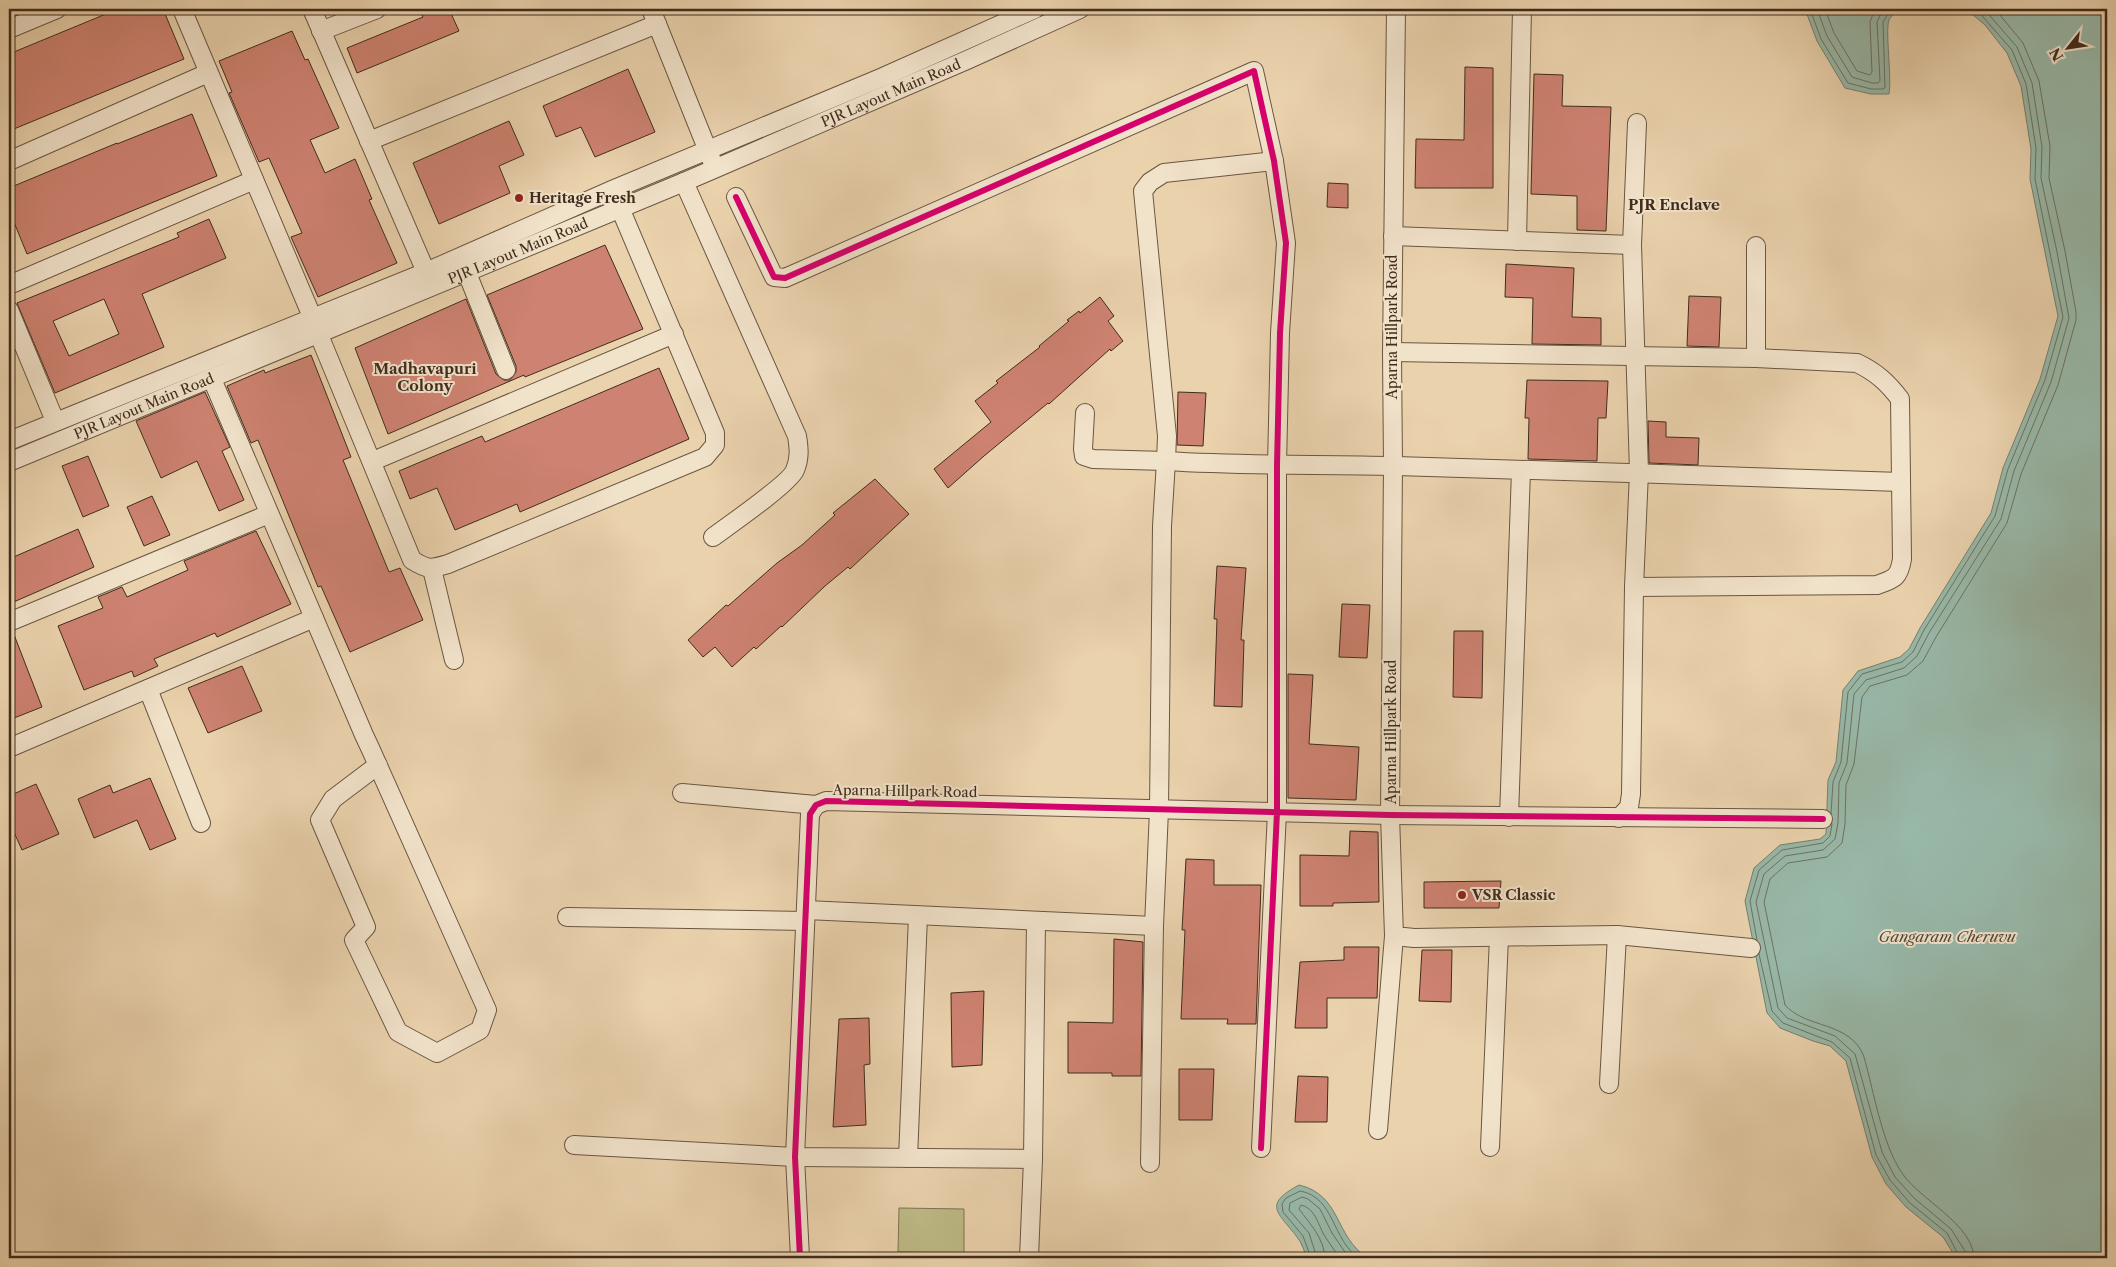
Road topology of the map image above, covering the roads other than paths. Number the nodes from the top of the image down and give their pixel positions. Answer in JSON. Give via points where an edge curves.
{"nodes":[{"id":1,"x":57,"y":9,"type":"edge"},
{"id":2,"x":182,"y":9,"type":"edge"},
{"id":3,"x":312,"y":9,"type":"edge"},
{"id":4,"x":377,"y":9,"type":"edge"},
{"id":5,"x":1035,"y":9,"type":"edge"},
{"id":6,"x":1080,"y":9,"type":"edge"},
{"id":7,"x":1396,"y":9,"type":"edge"},
{"id":8,"x":1522,"y":9,"type":"edge"},
{"id":9,"x":654,"y":16,"type":"edge"},
{"id":10,"x":9,"y":29,"type":"edge"},
{"id":11,"x":321,"y":31,"type":"junction"},
{"id":12,"x":208,"y":73,"type":"junction"},
{"id":13,"x":1637,"y":123,"type":"dead end"},
{"id":14,"x":369,"y":141,"type":"junction"},
{"id":15,"x":707,"y":150,"type":"junction"},
{"id":16,"x":9,"y":161,"type":"edge"},
{"id":17,"x":1274,"y":161,"type":"junction"},
{"id":18,"x":715,"y":168,"type":"junction"},
{"id":19,"x":254,"y":180,"type":"junction"},
{"id":20,"x":684,"y":182,"type":"junction"},
{"id":21,"x":736,"y":197,"type":"dead end"},
{"id":22,"x":620,"y":208,"type":"junction"},
{"id":23,"x":1393,"y":236,"type":"junction"},
{"id":24,"x":1517,"y":241,"type":"junction"},
{"id":25,"x":1632,"y":245,"type":"junction"},
{"id":26,"x":1756,"y":246,"type":"dead end"},
{"id":27,"x":426,"y":272,"type":"junction"},
{"id":28,"x":468,"y":273,"type":"junction"},
{"id":29,"x":9,"y":285,"type":"edge"},
{"id":30,"x":9,"y":310,"type":"edge"},
{"id":31,"x":316,"y":327,"type":"junction"},
{"id":32,"x":674,"y":334,"type":"junction"},
{"id":33,"x":274,"y":344,"type":"junction"},
{"id":34,"x":1392,"y":352,"type":"junction"},
{"id":35,"x":1635,"y":357,"type":"junction"},
{"id":36,"x":1756,"y":358,"type":"junction"},
{"id":37,"x":506,"y":370,"type":"dead end"},
{"id":38,"x":212,"y":379,"type":"junction"},
{"id":39,"x":1085,"y":413,"type":"dead end"},
{"id":40,"x":55,"y":421,"type":"junction"},
{"id":41,"x":9,"y":441,"type":"edge"},
{"id":42,"x":373,"y":461,"type":"junction"},
{"id":43,"x":1166,"y":461,"type":"junction"},
{"id":44,"x":9,"y":462,"type":"edge"},
{"id":45,"x":1276,"y":466,"type":"junction"},
{"id":46,"x":1393,"y":466,"type":"junction"},
{"id":47,"x":1521,"y":470,"type":"junction"},
{"id":48,"x":1639,"y":472,"type":"junction"},
{"id":49,"x":1901,"y":482,"type":"junction"},
{"id":50,"x":269,"y":514,"type":"junction"},
{"id":51,"x":713,"y":537,"type":"dead end"},
{"id":52,"x":432,"y":569,"type":"junction"},
{"id":53,"x":1634,"y":587,"type":"junction"},
{"id":54,"x":314,"y":618,"type":"junction"},
{"id":55,"x":9,"y":622,"type":"edge"},
{"id":56,"x":454,"y":660,"type":"dead end"},
{"id":57,"x":148,"y":689,"type":"junction"},
{"id":58,"x":9,"y":748,"type":"edge"},
{"id":59,"x":378,"y":765,"type":"junction"},
{"id":60,"x":682,"y":794,"type":"dead end"},
{"id":61,"x":816,"y":805,"type":"junction"},
{"id":62,"x":1159,"y":810,"type":"junction"},
{"id":63,"x":1277,"y":812,"type":"junction"},
{"id":64,"x":1390,"y":815,"type":"junction"},
{"id":65,"x":1509,"y":817,"type":"junction"},
{"id":66,"x":1619,"y":818,"type":"junction"},
{"id":67,"x":1823,"y":819,"type":"dead end"},
{"id":68,"x":201,"y":823,"type":"dead end"},
{"id":69,"x":805,"y":916,"type":"junction"},
{"id":70,"x":918,"y":916,"type":"junction"},
{"id":71,"x":567,"y":917,"type":"dead end"},
{"id":72,"x":1036,"y":921,"type":"junction"},
{"id":73,"x":1154,"y":926,"type":"junction"},
{"id":74,"x":1617,"y":935,"type":"junction"},
{"id":75,"x":1394,"y":936,"type":"junction"},
{"id":76,"x":1499,"y":937,"type":"junction"},
{"id":77,"x":1751,"y":948,"type":"dead end"},
{"id":78,"x":1609,"y":1084,"type":"dead end"},
{"id":79,"x":1378,"y":1130,"type":"dead end"},
{"id":80,"x":574,"y":1145,"type":"dead end"},
{"id":81,"x":1490,"y":1147,"type":"dead end"},
{"id":82,"x":1262,"y":1148,"type":"dead end"},
{"id":83,"x":794,"y":1157,"type":"junction"},
{"id":84,"x":908,"y":1158,"type":"junction"},
{"id":85,"x":1033,"y":1159,"type":"junction"},
{"id":86,"x":1150,"y":1163,"type":"dead end"},
{"id":87,"x":800,"y":1258,"type":"edge"},
{"id":88,"x":1029,"y":1258,"type":"edge"}],
"edges":[{"from":1,"to":10,"type":"street"},
{"from":2,"to":12,"type":"street"},
{"from":3,"to":11,"type":"street"},
{"from":4,"to":11,"type":"street"},
{"from":5,"to":15,"type":"street"},
{"from":6,"to":18,"type":"street","name":"PJR Layout Main Road"},
{"from":7,"to":23,"type":"street","name":"Aparna Hillpark Road"},
{"from":8,"to":24,"type":"street"},
{"from":9,"to":14,"type":"street"},
{"from":9,"to":15,"type":"street"},
{"from":11,"to":14,"type":"street"},
{"from":12,"to":16,"type":"street"},
{"from":12,"to":19,"type":"street"},
{"from":13,"to":25,"type":"street"},
{"from":14,"to":27,"type":"street"},
{"from":15,"to":18,"type":"street"},
{"from":15,"to":27,"type":"street"},
{"from":17,"to":21,"type":"street","via":[[1254,71],[785,278],[774,277]]},
{"from":17,"to":43,"type":"street","via":[[1164,174],[1150,182],[1143,191],[1167,436]]},
{"from":17,"to":45,"type":"street","via":[[1286,243]]},
{"from":18,"to":20,"type":"street","name":"PJR Layout Main Road"},
{"from":19,"to":29,"type":"street"},
{"from":19,"to":31,"type":"street"},
{"from":20,"to":22,"type":"street","name":"PJR Layout Main Road"},
{"from":20,"to":51,"type":"street","via":[[797,436],[800,455],[795,473]]},
{"from":22,"to":28,"type":"street","name":"PJR Layout Main Road"},
{"from":22,"to":32,"type":"street"},
{"from":23,"to":24,"type":"street"},
{"from":23,"to":34,"type":"street","name":"Aparna Hillpark Road"},
{"from":24,"to":25,"type":"street"},
{"from":25,"to":35,"type":"street"},
{"from":26,"to":36,"type":"street"},
{"from":27,"to":31,"type":"street"},
{"from":28,"to":31,"type":"street","name":"PJR Layout Main Road"},
{"from":28,"to":37,"type":"street"},
{"from":30,"to":40,"type":"street"},
{"from":31,"to":33,"type":"street","name":"PJR Layout Main Road"},
{"from":31,"to":42,"type":"street"},
{"from":32,"to":42,"type":"street"},
{"from":32,"to":52,"type":"street","via":[[716,433],[715,445],[705,457]]},
{"from":33,"to":38,"type":"street","name":"PJR Layout Main Road"},
{"from":33,"to":40,"type":"street"},
{"from":34,"to":35,"type":"street"},
{"from":34,"to":46,"type":"street","name":"Aparna Hillpark Road"},
{"from":35,"to":36,"type":"street"},
{"from":35,"to":48,"type":"street"},
{"from":36,"to":49,"type":"street","via":[[1857,363],[1886,381],[1900,399]]},
{"from":38,"to":44,"type":"street","name":"PJR Layout Main Road"},
{"from":38,"to":50,"type":"street"},
{"from":39,"to":43,"type":"street","via":[[1084,456]]},
{"from":40,"to":41,"type":"street"},
{"from":42,"to":52,"type":"street","via":[[412,560]]},
{"from":43,"to":45,"type":"street"},
{"from":43,"to":62,"type":"street","via":[[1161,555]]},
{"from":45,"to":46,"type":"street"},
{"from":45,"to":63,"type":"street"},
{"from":46,"to":47,"type":"street"},
{"from":46,"to":64,"type":"street","name":"Aparna Hillpark Road"},
{"from":47,"to":48,"type":"street"},
{"from":47,"to":65,"type":"street"},
{"from":48,"to":49,"type":"street"},
{"from":48,"to":53,"type":"street"},
{"from":49,"to":53,"type":"street","via":[[1902,559],[1894,579],[1877,585]]},
{"from":50,"to":54,"type":"street"},
{"from":50,"to":55,"type":"street"},
{"from":52,"to":56,"type":"street"},
{"from":53,"to":66,"type":"street","via":[[1631,794],[1629,807]]},
{"from":54,"to":57,"type":"street"},
{"from":54,"to":59,"type":"street"},
{"from":57,"to":58,"type":"street"},
{"from":57,"to":68,"type":"street"},
{"from":59,"to":59,"type":"street","via":[[488,1010],[480,1030],[436,1053],[398,1032],[354,940],[366,927],[320,820],[333,799]]},
{"from":60,"to":61,"type":"street"},
{"from":61,"to":62,"type":"street","name":"Aparna Hillpark Road","via":[[864,802]]},
{"from":61,"to":69,"type":"street","name":"Aparna Hillpark Road","via":[[810,814]]},
{"from":62,"to":63,"type":"street","name":"Aparna Hillpark Road"},
{"from":62,"to":73,"type":"street"},
{"from":63,"to":64,"type":"street","name":"Aparna Hillpark Road"},
{"from":63,"to":82,"type":"street"},
{"from":64,"to":65,"type":"street"},
{"from":64,"to":75,"type":"street"},
{"from":65,"to":66,"type":"street"},
{"from":66,"to":67,"type":"street"},
{"from":69,"to":70,"type":"street"},
{"from":69,"to":71,"type":"street"},
{"from":69,"to":83,"type":"street","name":"Aparna Hillpark Road"},
{"from":70,"to":72,"type":"street"},
{"from":70,"to":84,"type":"street"},
{"from":72,"to":73,"type":"street"},
{"from":72,"to":85,"type":"street"},
{"from":73,"to":86,"type":"street"},
{"from":74,"to":76,"type":"street"},
{"from":74,"to":77,"type":"street"},
{"from":74,"to":78,"type":"street"},
{"from":75,"to":76,"type":"street"},
{"from":75,"to":79,"type":"street"},
{"from":76,"to":81,"type":"street"},
{"from":80,"to":83,"type":"street"},
{"from":83,"to":84,"type":"street"},
{"from":83,"to":87,"type":"street","name":"Aparna Hillpark Road"},
{"from":84,"to":85,"type":"street"},
{"from":85,"to":88,"type":"street"}]}
